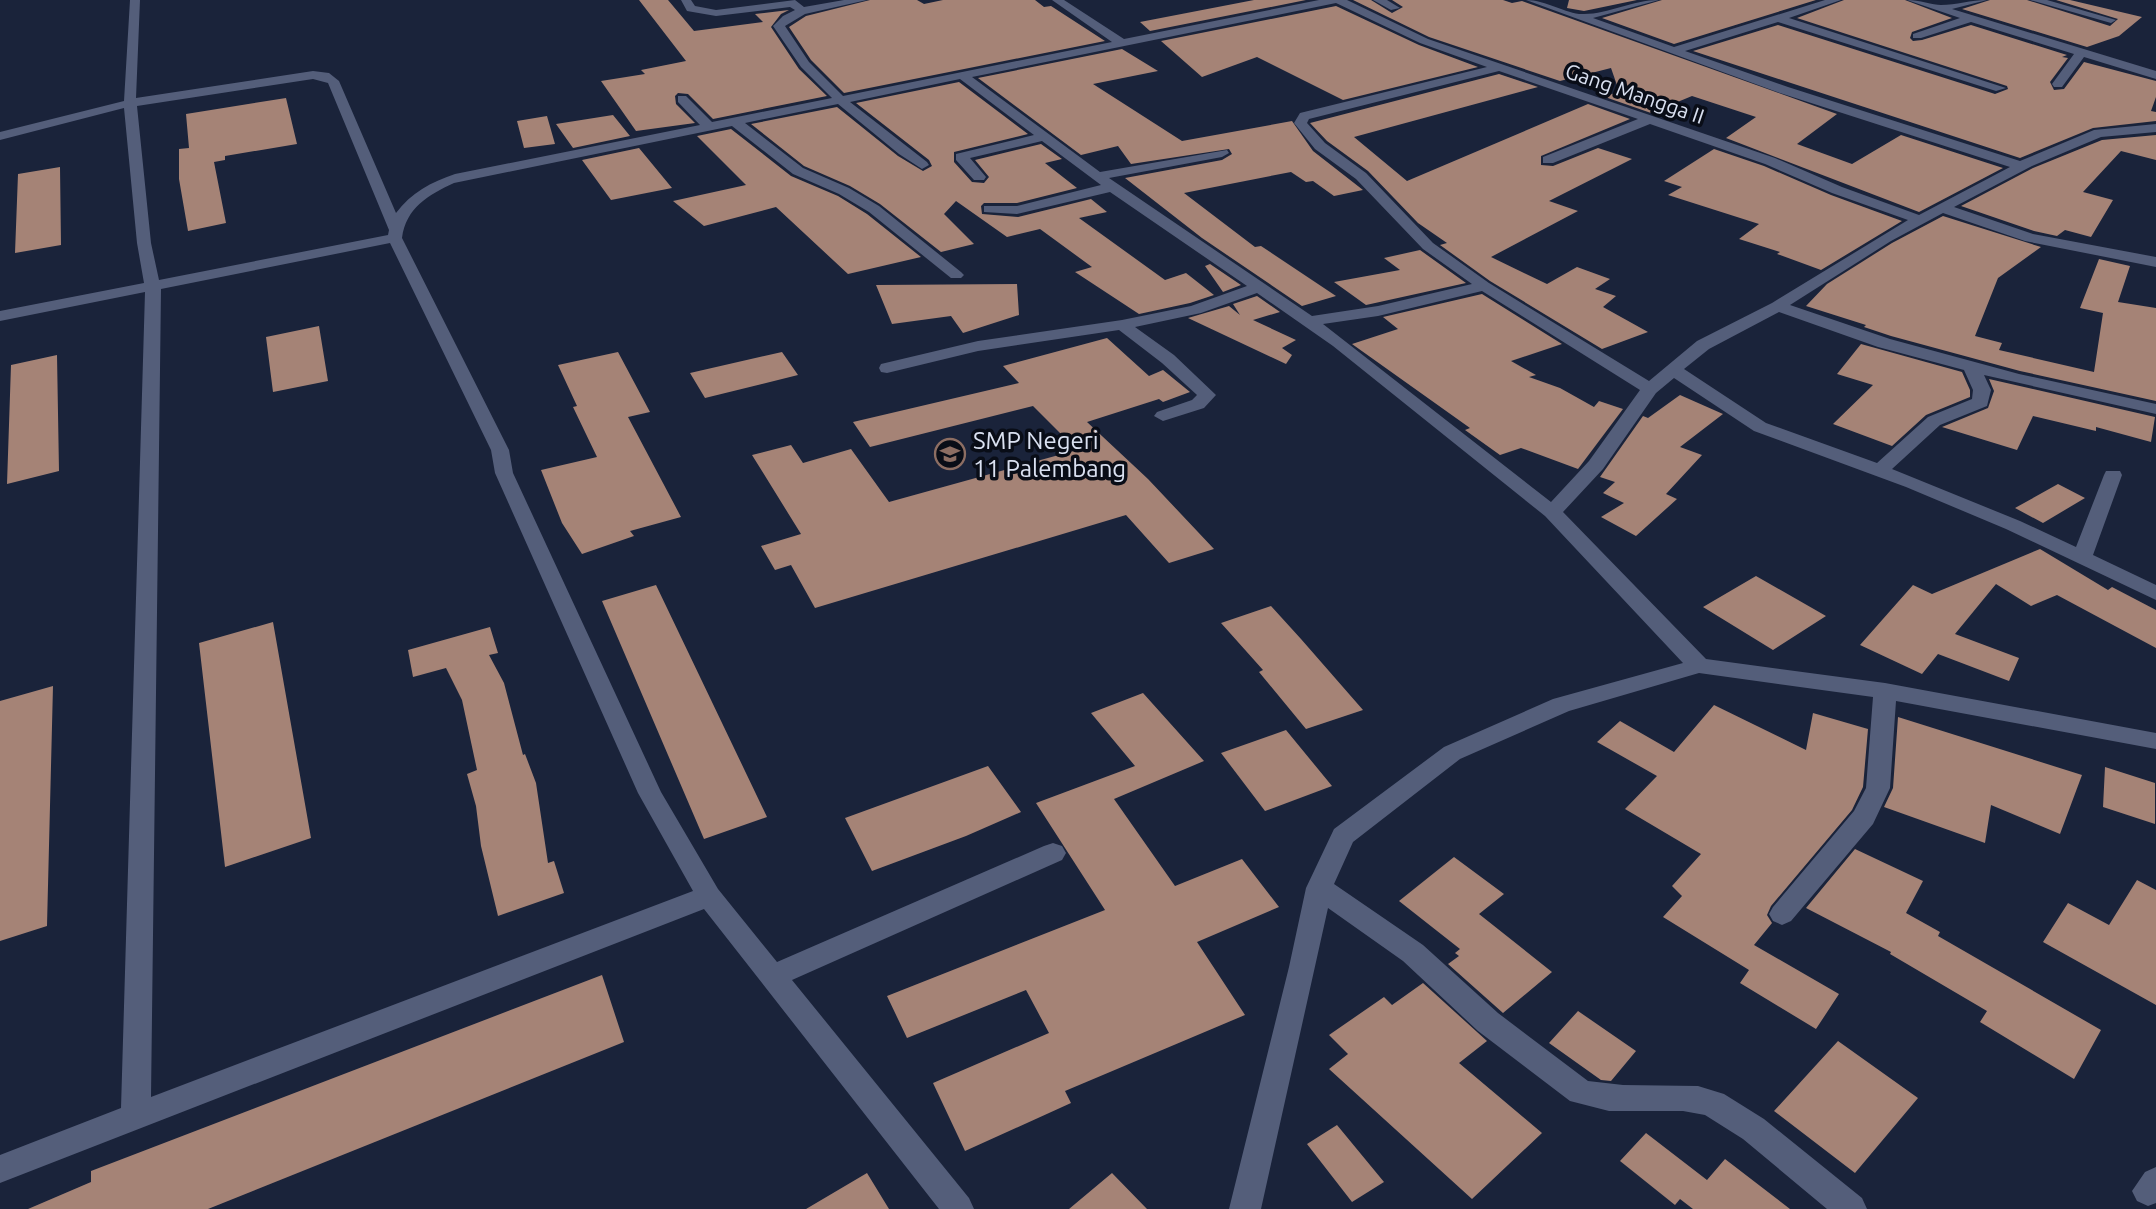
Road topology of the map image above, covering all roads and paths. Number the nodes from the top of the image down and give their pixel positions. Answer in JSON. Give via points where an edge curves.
{"nodes":[{"id":1,"x":135,"y":0,"type":"edge"},
{"id":2,"x":686,"y":0,"type":"edge"},
{"id":3,"x":862,"y":0,"type":"edge"},
{"id":4,"x":1057,"y":0,"type":"edge"},
{"id":5,"x":1336,"y":0,"type":"edge"},
{"id":6,"x":1378,"y":0,"type":"edge"},
{"id":7,"x":1531,"y":0,"type":"edge"},
{"id":8,"x":1654,"y":0,"type":"edge"},
{"id":9,"x":1836,"y":0,"type":"edge"},
{"id":10,"x":1912,"y":0,"type":"edge"},
{"id":11,"x":1982,"y":0,"type":"edge"},
{"id":12,"x":2035,"y":0,"type":"edge"},
{"id":13,"x":795,"y":5,"type":"edge"},
{"id":14,"x":1395,"y":8,"type":"dead end"},
{"id":15,"x":1939,"y":8,"type":"junction"},
{"id":16,"x":1582,"y":18,"type":"junction"},
{"id":17,"x":1972,"y":18,"type":"junction"},
{"id":18,"x":1780,"y":19,"type":"junction"},
{"id":19,"x":2110,"y":20,"type":"dead end"},
{"id":20,"x":1960,"y":22,"type":"junction"},
{"id":21,"x":1917,"y":36,"type":"dead end"},
{"id":22,"x":1122,"y":43,"type":"junction"},
{"id":23,"x":2010,"y":44,"type":"dead end"},
{"id":24,"x":1676,"y":50,"type":"junction"},
{"id":25,"x":2082,"y":51,"type":"junction"},
{"id":26,"x":1502,"y":67,"type":"junction"},
{"id":27,"x":313,"y":75,"type":"junction"},
{"id":28,"x":2156,"y":75,"type":"edge"},
{"id":29,"x":963,"y":76,"type":"junction"},
{"id":30,"x":2059,"y":84,"type":"dead end"},
{"id":31,"x":2000,"y":88,"type":"dead end"},
{"id":32,"x":161,"y":98,"type":"junction"},
{"id":33,"x":256,"y":98,"type":"dead end"},
{"id":34,"x":682,"y":99,"type":"dead end"},
{"id":35,"x":843,"y":100,"type":"junction"},
{"id":36,"x":227,"y":102,"type":"dead end"},
{"id":37,"x":130,"y":103,"type":"junction"},
{"id":38,"x":1650,"y":119,"type":"junction"},
{"id":39,"x":734,"y":121,"type":"junction"},
{"id":40,"x":709,"y":126,"type":"junction"},
{"id":41,"x":2156,"y":128,"type":"edge"},
{"id":42,"x":0,"y":136,"type":"edge"},
{"id":43,"x":1044,"y":136,"type":"junction"},
{"id":44,"x":1222,"y":153,"type":"dead end"},
{"id":45,"x":1548,"y":160,"type":"dead end"},
{"id":46,"x":922,"y":165,"type":"dead end"},
{"id":47,"x":2021,"y":166,"type":"junction"},
{"id":48,"x":1098,"y":176,"type":"junction"},
{"id":49,"x":979,"y":177,"type":"dead end"},
{"id":50,"x":1112,"y":187,"type":"junction"},
{"id":51,"x":1942,"y":208,"type":"junction"},
{"id":52,"x":989,"y":209,"type":"dead end"},
{"id":53,"x":1921,"y":220,"type":"junction"},
{"id":54,"x":395,"y":234,"type":"junction"},
{"id":55,"x":2156,"y":262,"type":"edge"},
{"id":56,"x":956,"y":275,"type":"dead end"},
{"id":57,"x":1484,"y":286,"type":"junction"},
{"id":58,"x":153,"y":287,"type":"junction"},
{"id":59,"x":1258,"y":288,"type":"junction"},
{"id":60,"x":1778,"y":306,"type":"junction"},
{"id":61,"x":0,"y":316,"type":"edge"},
{"id":62,"x":1310,"y":321,"type":"junction"},
{"id":63,"x":1122,"y":325,"type":"junction"},
{"id":64,"x":1970,"y":366,"type":"junction"},
{"id":65,"x":887,"y":368,"type":"dead end"},
{"id":66,"x":1674,"y":370,"type":"junction"},
{"id":67,"x":1650,"y":389,"type":"junction"},
{"id":68,"x":2156,"y":409,"type":"edge"},
{"id":69,"x":1163,"y":415,"type":"dead end"},
{"id":70,"x":1878,"y":472,"type":"junction"},
{"id":71,"x":2113,"y":475,"type":"dead end"},
{"id":72,"x":1552,"y":512,"type":"junction"},
{"id":73,"x":2082,"y":557,"type":"junction"},
{"id":74,"x":2156,"y":593,"type":"edge"},
{"id":75,"x":1699,"y":666,"type":"junction"},
{"id":76,"x":1885,"y":691,"type":"junction"},
{"id":77,"x":2156,"y":741,"type":"edge"},
{"id":78,"x":1054,"y":853,"type":"dead end"},
{"id":79,"x":1319,"y":888,"type":"junction"},
{"id":80,"x":709,"y":896,"type":"junction"},
{"id":81,"x":1782,"y":914,"type":"dead end"},
{"id":82,"x":773,"y":976,"type":"junction"},
{"id":83,"x":136,"y":1117,"type":"junction"},
{"id":84,"x":0,"y":1169,"type":"edge"},
{"id":85,"x":958,"y":1209,"type":"edge"},
{"id":86,"x":1245,"y":1209,"type":"edge"},
{"id":87,"x":1851,"y":1209,"type":"edge"}],
"edges":[{"from":1,"to":37,"type":"street"},
{"from":2,"to":13,"type":"street","via":[[691,9],[716,13]]},
{"from":3,"to":13,"type":"street"},
{"from":4,"to":22,"type":"street"},
{"from":5,"to":22,"type":"street"},
{"from":5,"to":26,"type":"street","name":"Gang Mangga II","via":[[1424,41]]},
{"from":6,"to":14,"type":"street"},
{"from":7,"to":16,"type":"street"},
{"from":8,"to":16,"type":"street"},
{"from":9,"to":18,"type":"street"},
{"from":10,"to":15,"type":"street"},
{"from":11,"to":15,"type":"street"},
{"from":12,"to":19,"type":"street"},
{"from":13,"to":35,"type":"street","via":[[779,26],[790,48]]},
{"from":15,"to":17,"type":"street"},
{"from":16,"to":24,"type":"street"},
{"from":17,"to":20,"type":"street"},
{"from":17,"to":25,"type":"street"},
{"from":18,"to":24,"type":"street"},
{"from":18,"to":31,"type":"street"},
{"from":20,"to":21,"type":"street"},
{"from":20,"to":23,"type":"street"},
{"from":22,"to":29,"type":"street"},
{"from":24,"to":47,"type":"street"},
{"from":25,"to":28,"type":"street"},
{"from":25,"to":30,"type":"street"},
{"from":26,"to":38,"type":"street","name":"Gang Mangga II"},
{"from":26,"to":57,"type":"street","via":[[1304,116],[1300,124],[1320,146],[1361,176],[1428,246]]},
{"from":27,"to":32,"type":"street"},
{"from":27,"to":33,"type":"street","via":[[305,84]]},
{"from":27,"to":54,"type":"street","via":[[333,81]]},
{"from":29,"to":35,"type":"street"},
{"from":29,"to":43,"type":"street"},
{"from":32,"to":36,"type":"street","via":[[177,104]]},
{"from":32,"to":37,"type":"street"},
{"from":34,"to":40,"type":"street"},
{"from":35,"to":39,"type":"street"},
{"from":35,"to":46,"type":"street"},
{"from":37,"to":42,"type":"street"},
{"from":37,"to":58,"type":"street"},
{"from":38,"to":45,"type":"street"},
{"from":38,"to":53,"type":"street","name":"Gang Mangga II"},
{"from":39,"to":40,"type":"street"},
{"from":39,"to":56,"type":"street","via":[[798,171],[874,209]]},
{"from":40,"to":54,"type":"street","via":[[440,183],[422,192]]},
{"from":41,"to":47,"type":"street","via":[[2099,133]]},
{"from":43,"to":48,"type":"street"},
{"from":43,"to":49,"type":"street","via":[[961,158]]},
{"from":44,"to":48,"type":"street"},
{"from":47,"to":51,"type":"street"},
{"from":48,"to":50,"type":"street"},
{"from":50,"to":52,"type":"street","via":[[1017,210]]},
{"from":50,"to":59,"type":"street"},
{"from":51,"to":53,"type":"street"},
{"from":51,"to":55,"type":"street","via":[[2030,238]]},
{"from":53,"to":60,"type":"street"},
{"from":54,"to":58,"type":"street"},
{"from":54,"to":80,"type":"street","via":[[500,450],[504,473],[650,793]]},
{"from":57,"to":62,"type":"street","via":[[1378,311]]},
{"from":57,"to":67,"type":"street"},
{"from":58,"to":61,"type":"street"},
{"from":58,"to":83,"type":"street"},
{"from":59,"to":62,"type":"street"},
{"from":59,"to":63,"type":"street","via":[[1195,310]]},
{"from":60,"to":64,"type":"street","via":[[1884,344]]},
{"from":60,"to":66,"type":"street","via":[[1703,345]]},
{"from":62,"to":72,"type":"street"},
{"from":63,"to":65,"type":"street","via":[[978,346]]},
{"from":63,"to":69,"type":"street","via":[[1207,395],[1198,404]]},
{"from":64,"to":68,"type":"street"},
{"from":64,"to":70,"type":"street","via":[[1982,390],[1981,402],[1934,421]]},
{"from":66,"to":67,"type":"street"},
{"from":66,"to":70,"type":"street","via":[[1760,427]]},
{"from":67,"to":72,"type":"street","via":[[1596,465]]},
{"from":70,"to":73,"type":"street"},
{"from":71,"to":73,"type":"street"},
{"from":72,"to":75,"type":"street"},
{"from":73,"to":74,"type":"street"},
{"from":75,"to":76,"type":"street"},
{"from":75,"to":79,"type":"street","via":[[1561,705],[1452,753],[1343,836]]},
{"from":76,"to":77,"type":"street"},
{"from":76,"to":81,"type":"street","via":[[1878,788],[1864,817]]},
{"from":78,"to":82,"type":"street"},
{"from":79,"to":86,"type":"street"},
{"from":79,"to":87,"type":"street","via":[[1413,953],[1488,1021],[1580,1091],[1597,1097],[1701,1099],[1760,1133]]},
{"from":80,"to":82,"type":"street"},
{"from":80,"to":83,"type":"street"},
{"from":82,"to":85,"type":"street"},
{"from":83,"to":84,"type":"street"}]}
